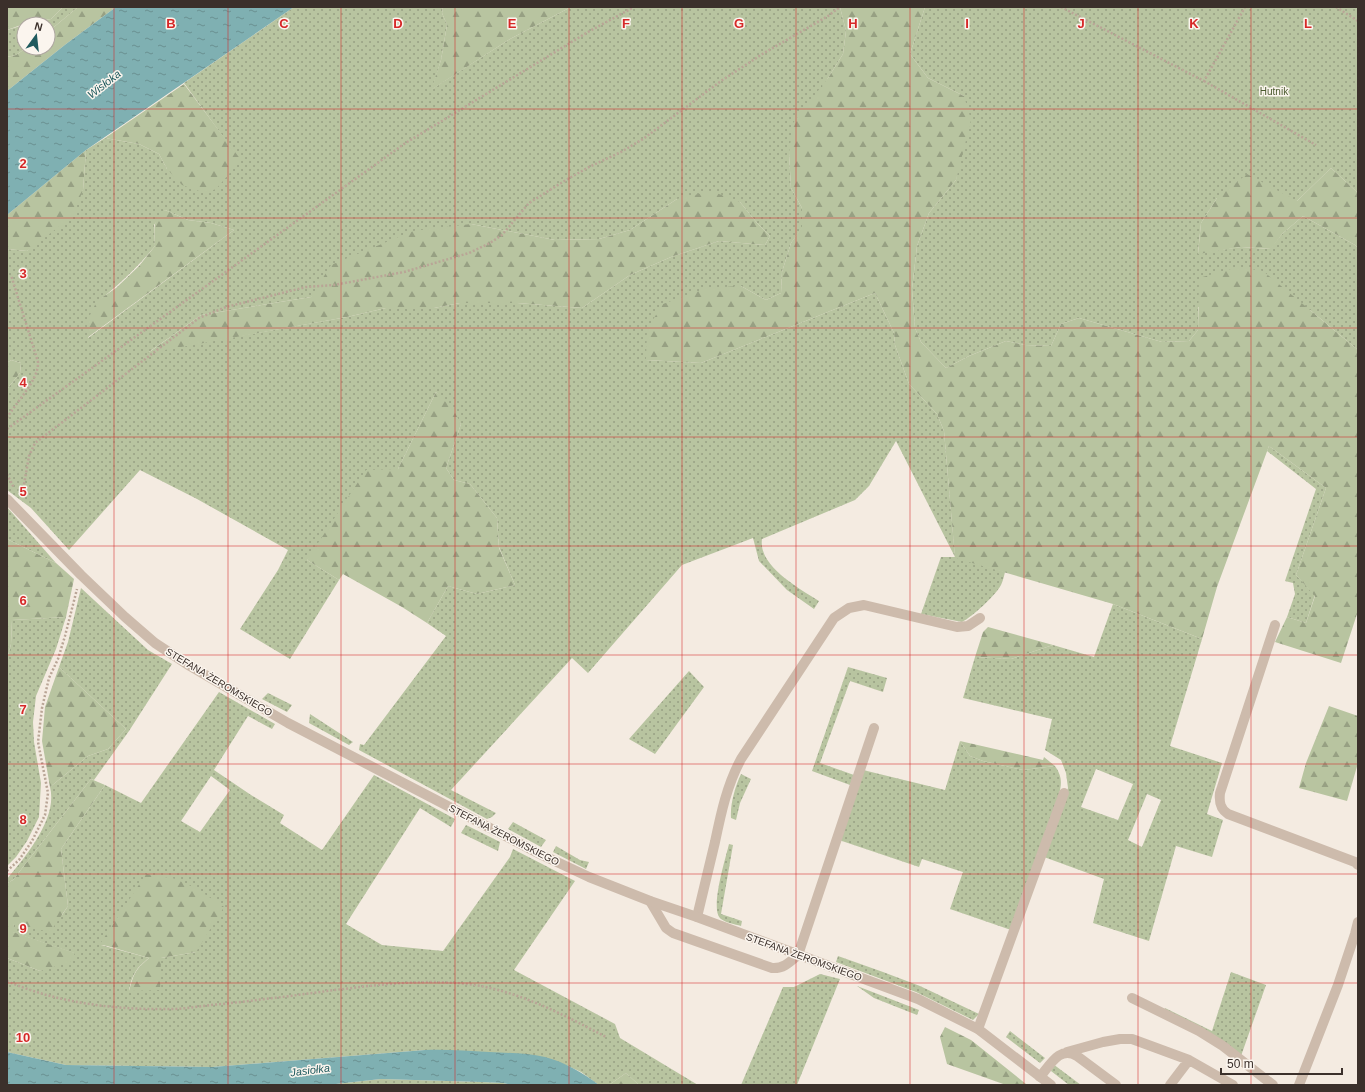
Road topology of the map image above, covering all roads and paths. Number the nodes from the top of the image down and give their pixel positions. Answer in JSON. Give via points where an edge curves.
{"nodes":[{"id":1,"x":634,"y":7,"type":"edge"},
{"id":2,"x":840,"y":7,"type":"edge"},
{"id":3,"x":1061,"y":7,"type":"edge"},
{"id":4,"x":1245,"y":7,"type":"edge"},
{"id":5,"x":1336,"y":7,"type":"edge"},
{"id":6,"x":1358,"y":20,"type":"edge"},
{"id":7,"x":1204,"y":81,"type":"junction"},
{"id":8,"x":1316,"y":145,"type":"dead end"},
{"id":9,"x":12,"y":275,"type":"dead end"},
{"id":10,"x":7,"y":418,"type":"edge"},
{"id":11,"x":7,"y":429,"type":"edge"},
{"id":12,"x":7,"y":499,"type":"edge"},
{"id":13,"x":18,"y":511,"type":"junction"},
{"id":14,"x":81,"y":575,"type":"junction"},
{"id":15,"x":980,"y":618,"type":"dead end"},
{"id":16,"x":1275,"y":625,"type":"dead end"},
{"id":17,"x":874,"y":728,"type":"dead end"},
{"id":18,"x":1064,"y":793,"type":"dead end"},
{"id":19,"x":1358,"y":865,"type":"edge"},
{"id":20,"x":7,"y":871,"type":"edge"},
{"id":21,"x":650,"y":901,"type":"junction"},
{"id":22,"x":697,"y":917,"type":"junction"},
{"id":23,"x":1358,"y":922,"type":"edge"},
{"id":24,"x":798,"y":955,"type":"junction"},
{"id":25,"x":7,"y":981,"type":"edge"},
{"id":26,"x":1132,"y":998,"type":"dead end"},
{"id":27,"x":978,"y":1028,"type":"junction"},
{"id":28,"x":606,"y":1037,"type":"dead end"},
{"id":29,"x":1067,"y":1052,"type":"junction"},
{"id":30,"x":1189,"y":1060,"type":"junction"},
{"id":31,"x":1044,"y":1082,"type":"edge"},
{"id":32,"x":1116,"y":1085,"type":"edge"},
{"id":33,"x":1170,"y":1085,"type":"edge"},
{"id":34,"x":1233,"y":1085,"type":"edge"},
{"id":35,"x":1273,"y":1085,"type":"edge"},
{"id":36,"x":1299,"y":1085,"type":"edge"}],
"edges":[{"from":1,"to":11,"type":"path","via":[[588,32],[404,144]]},
{"from":2,"to":13,"type":"path","via":[[721,81],[643,139],[566,180],[530,203],[502,235],[469,253],[404,272],[334,285],[306,287],[226,308],[199,318],[35,443],[29,456]]},
{"from":3,"to":7,"type":"path"},
{"from":4,"to":7,"type":"path"},
{"from":5,"to":6,"type":"path"},
{"from":7,"to":8,"type":"path"},
{"from":9,"to":10,"type":"path","via":[[38,367],[26,392]]},
{"from":12,"to":13,"type":"street","name":"STEFANA ŻEROMSKIEGO"},
{"from":13,"to":14,"type":"street","name":"STEFANA ŻEROMSKIEGO"},
{"from":14,"to":20,"type":"path","via":[[42,708],[38,742],[48,793],[45,815],[32,841],[19,860]]},
{"from":14,"to":21,"type":"street","name":"STEFANA ŻEROMSKIEGO","via":[[162,648],[288,723],[554,862]]},
{"from":15,"to":22,"type":"street","via":[[968,626],[957,627],[864,605],[849,608],[834,618],[734,772]]},
{"from":16,"to":19,"type":"street","via":[[1220,793],[1220,803],[1228,814]]},
{"from":17,"to":24,"type":"street"},
{"from":18,"to":27,"type":"street"},
{"from":21,"to":22,"type":"street","name":"STEFANA ŻEROMSKIEGO"},
{"from":21,"to":24,"type":"street","via":[[666,928],[673,933],[772,968],[781,968]]},
{"from":22,"to":24,"type":"street","name":"STEFANA ŻEROMSKIEGO"},
{"from":23,"to":36,"type":"street","via":[[1338,985]]},
{"from":24,"to":27,"type":"street","name":"STEFANA ŻEROMSKIEGO","via":[[918,999]]},
{"from":25,"to":28,"type":"path","via":[[50,996],[90,1004],[172,1009],[378,984],[458,983],[494,989],[535,1002]]},
{"from":26,"to":35,"type":"street","via":[[1199,1031],[1223,1046]]},
{"from":27,"to":31,"type":"street","name":"STEFANA ŻEROMSKIEGO"},
{"from":29,"to":30,"type":"street","via":[[1104,1042],[1132,1039]]},
{"from":29,"to":31,"type":"street","via":[[1056,1057]]},
{"from":29,"to":32,"type":"street","via":[[1077,1056]]},
{"from":30,"to":33,"type":"street"},
{"from":30,"to":34,"type":"street"}]}
